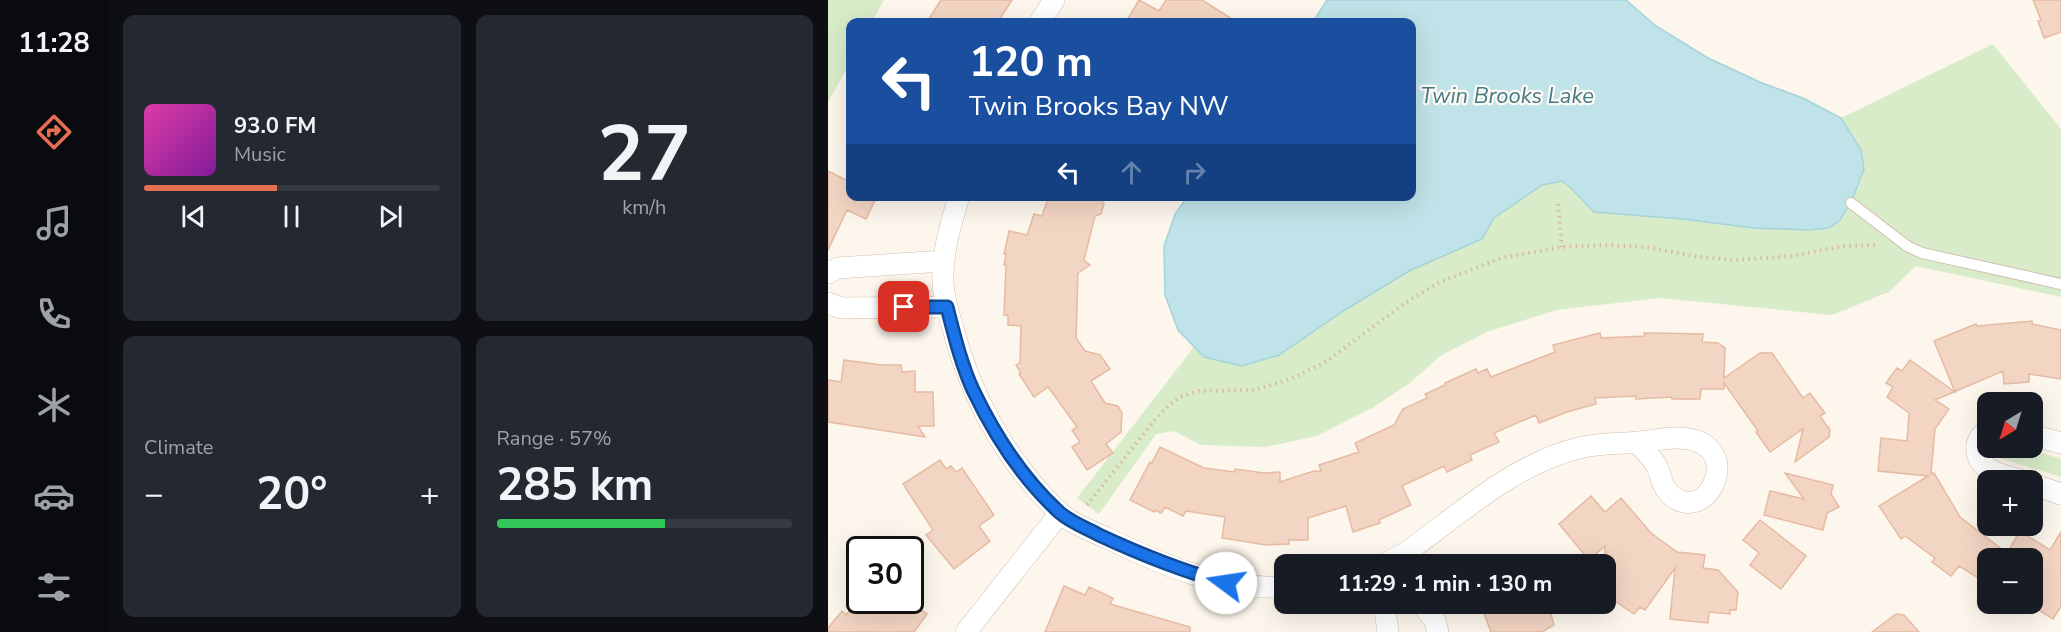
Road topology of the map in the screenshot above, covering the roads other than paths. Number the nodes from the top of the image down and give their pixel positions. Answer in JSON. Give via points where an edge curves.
{"nodes":[{"id":1,"x":1054,"y":0,"type":"edge"},
{"id":2,"x":1043,"y":18,"type":"edge"},
{"id":3,"x":957,"y":201,"type":"edge"},
{"id":4,"x":1851,"y":203,"type":"dead end"},
{"id":5,"x":944,"y":261,"type":"junction"},
{"id":6,"x":828,"y":273,"type":"edge"},
{"id":7,"x":2061,"y":284,"type":"edge"},
{"id":8,"x":828,"y":303,"type":"edge"},
{"id":9,"x":947,"y":307,"type":"junction"},
{"id":10,"x":2043,"y":438,"type":"edge"},
{"id":11,"x":1637,"y":442,"type":"dead end"},
{"id":12,"x":2061,"y":443,"type":"edge"},
{"id":13,"x":1979,"y":458,"type":"edge"},
{"id":14,"x":1991,"y":470,"type":"edge"},
{"id":15,"x":2043,"y":488,"type":"edge"},
{"id":16,"x":2061,"y":494,"type":"edge"},
{"id":17,"x":1060,"y":513,"type":"junction"},
{"id":18,"x":1404,"y":554,"type":"edge"},
{"id":19,"x":1274,"y":587,"type":"edge"},
{"id":20,"x":1386,"y":614,"type":"edge"},
{"id":21,"x":1430,"y":614,"type":"edge"},
{"id":22,"x":966,"y":632,"type":"edge"},
{"id":23,"x":1388,"y":632,"type":"edge"},
{"id":24,"x":1438,"y":632,"type":"edge"}],
"edges":[{"from":1,"to":2,"type":"street"},
{"from":3,"to":5,"type":"street"},
{"from":4,"to":7,"type":"lane","via":[[1922,253]]},
{"from":5,"to":6,"type":"street","via":[[838,268]]},
{"from":5,"to":9,"type":"street"},
{"from":8,"to":9,"type":"street","via":[[841,308]]},
{"from":9,"to":17,"type":"street","via":[[972,388],[1000,439]]},
{"from":10,"to":12,"type":"street"},
{"from":11,"to":18,"type":"street","via":[[1580,448],[1533,466]]},
{"from":13,"to":14,"type":"street"},
{"from":15,"to":16,"type":"street"},
{"from":17,"to":19,"type":"street","via":[[1120,545],[1194,575],[1226,583]]},
{"from":17,"to":22,"type":"street"},
{"from":20,"to":23,"type":"street"},
{"from":21,"to":24,"type":"street"}]}
